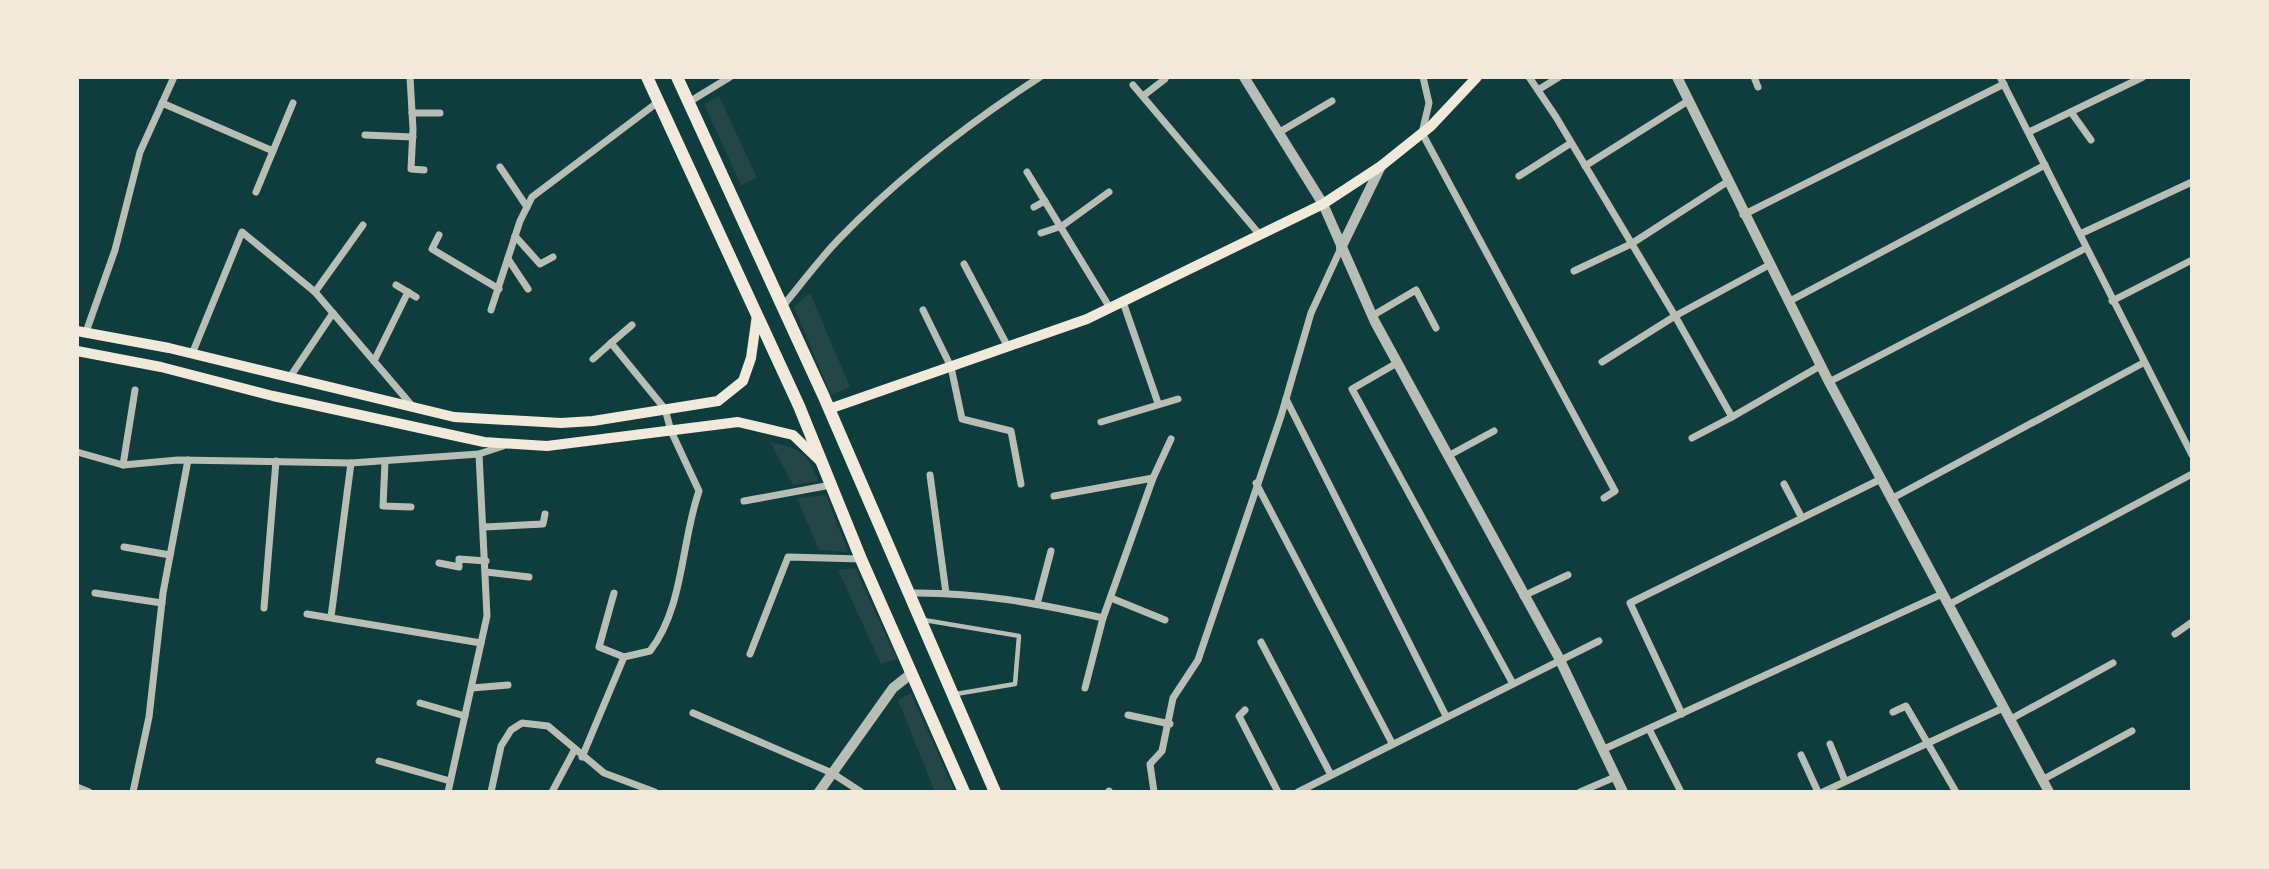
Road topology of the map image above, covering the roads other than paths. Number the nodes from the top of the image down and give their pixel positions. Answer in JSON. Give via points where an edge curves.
{"nodes":[{"id":1,"x":174,"y":77,"type":"edge"},
{"id":2,"x":411,"y":77,"type":"edge"},
{"id":3,"x":647,"y":77,"type":"edge"},
{"id":4,"x":677,"y":77,"type":"edge"},
{"id":5,"x":730,"y":77,"type":"edge"},
{"id":6,"x":1040,"y":77,"type":"edge"},
{"id":7,"x":1244,"y":77,"type":"edge"},
{"id":8,"x":1423,"y":77,"type":"edge"},
{"id":9,"x":1478,"y":77,"type":"edge"},
{"id":10,"x":1529,"y":77,"type":"edge"},
{"id":11,"x":1559,"y":77,"type":"edge"},
{"id":12,"x":1677,"y":77,"type":"edge"},
{"id":13,"x":1754,"y":77,"type":"edge"},
{"id":14,"x":2143,"y":77,"type":"edge"},
{"id":15,"x":1165,"y":79,"type":"edge"},
{"id":16,"x":2002,"y":81,"type":"edge"},
{"id":17,"x":1133,"y":85,"type":"dead end"},
{"id":18,"x":1758,"y":87,"type":"dead end"},
{"id":19,"x":1538,"y":90,"type":"junction"},
{"id":20,"x":1143,"y":96,"type":"junction"},
{"id":21,"x":1332,"y":101,"type":"dead end"},
{"id":22,"x":1688,"y":101,"type":"junction"},
{"id":23,"x":657,"y":102,"type":"junction"},
{"id":24,"x":689,"y":102,"type":"junction"},
{"id":25,"x":162,"y":103,"type":"junction"},
{"id":26,"x":293,"y":103,"type":"dead end"},
{"id":27,"x":2071,"y":112,"type":"junction"},
{"id":28,"x":412,"y":113,"type":"junction"},
{"id":29,"x":440,"y":113,"type":"dead end"},
{"id":30,"x":2029,"y":132,"type":"junction"},
{"id":31,"x":1279,"y":133,"type":"junction"},
{"id":32,"x":1422,"y":133,"type":"junction"},
{"id":33,"x":365,"y":135,"type":"dead end"},
{"id":34,"x":412,"y":137,"type":"junction"},
{"id":35,"x":2091,"y":140,"type":"dead end"},
{"id":36,"x":1571,"y":143,"type":"junction"},
{"id":37,"x":273,"y":151,"type":"junction"},
{"id":38,"x":2045,"y":165,"type":"junction"},
{"id":39,"x":1381,"y":166,"type":"junction"},
{"id":40,"x":1585,"y":166,"type":"junction"},
{"id":41,"x":500,"y":167,"type":"dead end"},
{"id":42,"x":424,"y":170,"type":"dead end"},
{"id":43,"x":1027,"y":172,"type":"dead end"},
{"id":44,"x":1520,"y":176,"type":"dead end"},
{"id":45,"x":1727,"y":182,"type":"junction"},
{"id":46,"x":2192,"y":182,"type":"edge"},
{"id":47,"x":256,"y":192,"type":"dead end"},
{"id":48,"x":1109,"y":192,"type":"dead end"},
{"id":49,"x":1045,"y":201,"type":"junction"},
{"id":50,"x":1323,"y":204,"type":"junction"},
{"id":51,"x":527,"y":207,"type":"junction"},
{"id":52,"x":1034,"y":207,"type":"dead end"},
{"id":53,"x":1743,"y":215,"type":"junction"},
{"id":54,"x":363,"y":225,"type":"dead end"},
{"id":55,"x":1062,"y":226,"type":"junction"},
{"id":56,"x":1041,"y":233,"type":"dead end"},
{"id":57,"x":2080,"y":234,"type":"junction"},
{"id":58,"x":439,"y":235,"type":"dead end"},
{"id":59,"x":1260,"y":235,"type":"junction"},
{"id":60,"x":515,"y":236,"type":"junction"},
{"id":61,"x":1631,"y":244,"type":"junction"},
{"id":62,"x":1341,"y":248,"type":"junction"},
{"id":63,"x":2086,"y":248,"type":"junction"},
{"id":64,"x":553,"y":257,"type":"dead end"},
{"id":65,"x":508,"y":259,"type":"junction"},
{"id":66,"x":2192,"y":260,"type":"edge"},
{"id":67,"x":964,"y":264,"type":"dead end"},
{"id":68,"x":1769,"y":265,"type":"junction"},
{"id":69,"x":1574,"y":271,"type":"dead end"},
{"id":70,"x":396,"y":285,"type":"dead end"},
{"id":71,"x":499,"y":289,"type":"junction"},
{"id":72,"x":528,"y":289,"type":"dead end"},
{"id":73,"x":315,"y":292,"type":"junction"},
{"id":74,"x":408,"y":292,"type":"junction"},
{"id":75,"x":416,"y":297,"type":"dead end"},
{"id":76,"x":2112,"y":301,"type":"junction"},
{"id":77,"x":1123,"y":302,"type":"junction"},
{"id":78,"x":1788,"y":302,"type":"junction"},
{"id":79,"x":783,"y":306,"type":"junction"},
{"id":80,"x":1110,"y":308,"type":"junction"},
{"id":81,"x":491,"y":310,"type":"dead end"},
{"id":82,"x":923,"y":310,"type":"dead end"},
{"id":83,"x":333,"y":313,"type":"junction"},
{"id":84,"x":757,"y":315,"type":"junction"},
{"id":85,"x":1372,"y":316,"type":"junction"},
{"id":86,"x":1675,"y":316,"type":"junction"},
{"id":87,"x":632,"y":325,"type":"dead end"},
{"id":88,"x":1436,"y":328,"type":"dead end"},
{"id":89,"x":82,"y":332,"type":"edge"},
{"id":90,"x":611,"y":343,"type":"junction"},
{"id":91,"x":1008,"y":347,"type":"junction"},
{"id":92,"x":77,"y":351,"type":"edge"},
{"id":93,"x":192,"y":354,"type":"junction"},
{"id":94,"x":593,"y":359,"type":"dead end"},
{"id":95,"x":374,"y":361,"type":"junction"},
{"id":96,"x":1601,"y":362,"type":"dead end"},
{"id":97,"x":1397,"y":363,"type":"junction"},
{"id":98,"x":2143,"y":363,"type":"junction"},
{"id":99,"x":1821,"y":366,"type":"junction"},
{"id":100,"x":951,"y":367,"type":"junction"},
{"id":101,"x":290,"y":377,"type":"junction"},
{"id":102,"x":1829,"y":382,"type":"junction"},
{"id":103,"x":135,"y":390,"type":"dead end"},
{"id":104,"x":1286,"y":398,"type":"junction"},
{"id":105,"x":1178,"y":399,"type":"dead end"},
{"id":106,"x":1158,"y":403,"type":"junction"},
{"id":107,"x":415,"y":408,"type":"junction"},
{"id":108,"x":665,"y":409,"type":"junction"},
{"id":109,"x":829,"y":409,"type":"junction"},
{"id":110,"x":1732,"y":417,"type":"junction"},
{"id":111,"x":1101,"y":422,"type":"dead end"},
{"id":112,"x":671,"y":431,"type":"junction"},
{"id":113,"x":1494,"y":431,"type":"dead end"},
{"id":114,"x":1692,"y":438,"type":"dead end"},
{"id":115,"x":1171,"y":439,"type":"dead end"},
{"id":116,"x":510,"y":444,"type":"junction"},
{"id":117,"x":77,"y":452,"type":"edge"},
{"id":118,"x":479,"y":454,"type":"junction"},
{"id":119,"x":2192,"y":455,"type":"edge"},
{"id":120,"x":1448,"y":456,"type":"junction"},
{"id":121,"x":188,"y":460,"type":"junction"},
{"id":122,"x":276,"y":461,"type":"junction"},
{"id":123,"x":385,"y":462,"type":"junction"},
{"id":124,"x":351,"y":463,"type":"junction"},
{"id":125,"x":823,"y":463,"type":"junction"},
{"id":126,"x":123,"y":465,"type":"junction"},
{"id":127,"x":2192,"y":474,"type":"edge"},
{"id":128,"x":930,"y":475,"type":"dead end"},
{"id":129,"x":1153,"y":478,"type":"junction"},
{"id":130,"x":1881,"y":479,"type":"junction"},
{"id":131,"x":1256,"y":483,"type":"junction"},
{"id":132,"x":1021,"y":484,"type":"dead end"},
{"id":133,"x":1784,"y":484,"type":"dead end"},
{"id":134,"x":831,"y":485,"type":"junction"},
{"id":135,"x":1054,"y":496,"type":"dead end"},
{"id":136,"x":1604,"y":498,"type":"dead end"},
{"id":137,"x":1891,"y":499,"type":"junction"},
{"id":138,"x":744,"y":501,"type":"dead end"},
{"id":139,"x":411,"y":507,"type":"dead end"},
{"id":140,"x":545,"y":514,"type":"dead end"},
{"id":141,"x":1802,"y":518,"type":"junction"},
{"id":142,"x":484,"y":527,"type":"junction"},
{"id":143,"x":124,"y":547,"type":"dead end"},
{"id":144,"x":1051,"y":551,"type":"dead end"},
{"id":145,"x":170,"y":555,"type":"junction"},
{"id":146,"x":861,"y":559,"type":"junction"},
{"id":147,"x":486,"y":561,"type":"junction"},
{"id":148,"x":439,"y":563,"type":"dead end"},
{"id":149,"x":486,"y":572,"type":"junction"},
{"id":150,"x":1568,"y":575,"type":"dead end"},
{"id":151,"x":529,"y":577,"type":"dead end"},
{"id":152,"x":95,"y":593,"type":"dead end"},
{"id":153,"x":614,"y":593,"type":"dead end"},
{"id":154,"x":908,"y":593,"type":"junction"},
{"id":155,"x":946,"y":593,"type":"junction"},
{"id":156,"x":1942,"y":594,"type":"junction"},
{"id":157,"x":1524,"y":596,"type":"junction"},
{"id":158,"x":1111,"y":598,"type":"junction"},
{"id":159,"x":162,"y":603,"type":"junction"},
{"id":160,"x":1037,"y":604,"type":"junction"},
{"id":161,"x":1948,"y":605,"type":"junction"},
{"id":162,"x":264,"y":608,"type":"dead end"},
{"id":163,"x":307,"y":614,"type":"dead end"},
{"id":164,"x":331,"y":617,"type":"junction"},
{"id":165,"x":1104,"y":618,"type":"junction"},
{"id":166,"x":919,"y":619,"type":"junction"},
{"id":167,"x":1165,"y":621,"type":"dead end"},
{"id":168,"x":2192,"y":622,"type":"edge"},
{"id":169,"x":2175,"y":634,"type":"dead end"},
{"id":170,"x":1599,"y":640,"type":"dead end"},
{"id":171,"x":1261,"y":642,"type":"dead end"},
{"id":172,"x":481,"y":643,"type":"junction"},
{"id":173,"x":750,"y":654,"type":"dead end"},
{"id":174,"x":624,"y":657,"type":"junction"},
{"id":175,"x":1559,"y":658,"type":"junction"},
{"id":176,"x":2113,"y":663,"type":"dead end"},
{"id":177,"x":912,"y":673,"type":"junction"},
{"id":178,"x":1512,"y":682,"type":"junction"},
{"id":179,"x":508,"y":685,"type":"dead end"},
{"id":180,"x":472,"y":688,"type":"junction"},
{"id":181,"x":1085,"y":688,"type":"dead end"},
{"id":182,"x":951,"y":695,"type":"junction"},
{"id":183,"x":419,"y":703,"type":"dead end"},
{"id":184,"x":2003,"y":708,"type":"junction"},
{"id":185,"x":1245,"y":710,"type":"dead end"},
{"id":186,"x":1893,"y":712,"type":"dead end"},
{"id":187,"x":693,"y":713,"type":"dead end"},
{"id":188,"x":1682,"y":714,"type":"junction"},
{"id":189,"x":1128,"y":715,"type":"dead end"},
{"id":190,"x":465,"y":716,"type":"junction"},
{"id":191,"x":1446,"y":716,"type":"junction"},
{"id":192,"x":2010,"y":720,"type":"junction"},
{"id":193,"x":1170,"y":724,"type":"junction"},
{"id":194,"x":1649,"y":729,"type":"junction"},
{"id":195,"x":2132,"y":731,"type":"dead end"},
{"id":196,"x":1928,"y":742,"type":"junction"},
{"id":197,"x":1392,"y":743,"type":"junction"},
{"id":198,"x":1830,"y":744,"type":"dead end"},
{"id":199,"x":575,"y":749,"type":"junction"},
{"id":200,"x":1602,"y":750,"type":"junction"},
{"id":201,"x":1801,"y":755,"type":"dead end"},
{"id":202,"x":582,"y":757,"type":"junction"},
{"id":203,"x":379,"y":761,"type":"dead end"},
{"id":204,"x":832,"y":772,"type":"junction"},
{"id":205,"x":1331,"y":775,"type":"junction"},
{"id":206,"x":1615,"y":777,"type":"junction"},
{"id":207,"x":2042,"y":780,"type":"junction"},
{"id":208,"x":450,"y":781,"type":"junction"},
{"id":209,"x":1845,"y":781,"type":"junction"},
{"id":210,"x":77,"y":787,"type":"edge"},
{"id":211,"x":89,"y":792,"type":"edge"},
{"id":212,"x":133,"y":792,"type":"edge"},
{"id":213,"x":448,"y":792,"type":"edge"},
{"id":214,"x":491,"y":792,"type":"edge"},
{"id":215,"x":552,"y":792,"type":"edge"},
{"id":216,"x":655,"y":792,"type":"edge"},
{"id":217,"x":818,"y":792,"type":"edge"},
{"id":218,"x":861,"y":792,"type":"edge"},
{"id":219,"x":964,"y":792,"type":"edge"},
{"id":220,"x":995,"y":792,"type":"edge"},
{"id":221,"x":1154,"y":792,"type":"edge"},
{"id":222,"x":1278,"y":792,"type":"edge"},
{"id":223,"x":1298,"y":792,"type":"edge"},
{"id":224,"x":1580,"y":792,"type":"edge"},
{"id":225,"x":1623,"y":792,"type":"edge"},
{"id":226,"x":1681,"y":792,"type":"edge"},
{"id":227,"x":1821,"y":792,"type":"edge"},
{"id":228,"x":1956,"y":792,"type":"edge"},
{"id":229,"x":2049,"y":792,"type":"edge"}],
"edges":[{"from":1,"to":25,"type":"street"},
{"from":2,"to":28,"type":"street"},
{"from":3,"to":23,"type":"main road"},
{"from":4,"to":24,"type":"main road"},
{"from":5,"to":24,"type":"street"},
{"from":6,"to":79,"type":"street","via":[[933,155],[838,240]]},
{"from":7,"to":31,"type":"street"},
{"from":8,"to":32,"type":"street","via":[[1429,103]]},
{"from":9,"to":32,"type":"main road"},
{"from":10,"to":19,"type":"street"},
{"from":11,"to":19,"type":"street"},
{"from":12,"to":22,"type":"street"},
{"from":13,"to":18,"type":"street"},
{"from":14,"to":27,"type":"street"},
{"from":15,"to":20,"type":"street"},
{"from":16,"to":30,"type":"street"},
{"from":16,"to":53,"type":"street"},
{"from":17,"to":20,"type":"street"},
{"from":19,"to":36,"type":"street"},
{"from":20,"to":59,"type":"street"},
{"from":21,"to":31,"type":"street"},
{"from":22,"to":40,"type":"street"},
{"from":22,"to":45,"type":"street"},
{"from":23,"to":51,"type":"street","via":[[532,197]]},
{"from":23,"to":84,"type":"main road"},
{"from":24,"to":79,"type":"main road"},
{"from":25,"to":37,"type":"street"},
{"from":25,"to":89,"type":"street","via":[[141,152],[115,250]]},
{"from":26,"to":37,"type":"street"},
{"from":27,"to":30,"type":"street"},
{"from":27,"to":35,"type":"street"},
{"from":28,"to":29,"type":"street"},
{"from":28,"to":34,"type":"street"},
{"from":30,"to":38,"type":"street"},
{"from":31,"to":50,"type":"street"},
{"from":32,"to":39,"type":"main road"},
{"from":32,"to":136,"type":"street","via":[[1615,491]]},
{"from":33,"to":34,"type":"street"},
{"from":34,"to":42,"type":"street","via":[[411,169]]},
{"from":36,"to":40,"type":"street"},
{"from":36,"to":44,"type":"street"},
{"from":37,"to":47,"type":"street"},
{"from":38,"to":57,"type":"street"},
{"from":38,"to":78,"type":"street"},
{"from":39,"to":50,"type":"main road"},
{"from":39,"to":62,"type":"street"},
{"from":40,"to":61,"type":"street"},
{"from":41,"to":51,"type":"street"},
{"from":43,"to":49,"type":"street"},
{"from":45,"to":53,"type":"street"},
{"from":45,"to":61,"type":"street"},
{"from":46,"to":57,"type":"street"},
{"from":48,"to":55,"type":"street"},
{"from":49,"to":52,"type":"street"},
{"from":49,"to":55,"type":"street"},
{"from":50,"to":59,"type":"main road"},
{"from":50,"to":62,"type":"street"},
{"from":51,"to":60,"type":"street"},
{"from":53,"to":68,"type":"street"},
{"from":54,"to":73,"type":"street"},
{"from":55,"to":56,"type":"street"},
{"from":55,"to":80,"type":"street"},
{"from":57,"to":63,"type":"street"},
{"from":58,"to":71,"type":"street","via":[[432,249]]},
{"from":59,"to":77,"type":"main road"},
{"from":60,"to":64,"type":"street","via":[[540,264]]},
{"from":60,"to":65,"type":"street"},
{"from":61,"to":69,"type":"street"},
{"from":61,"to":86,"type":"street"},
{"from":62,"to":85,"type":"street"},
{"from":62,"to":104,"type":"street","via":[[1311,313]]},
{"from":63,"to":76,"type":"street"},
{"from":63,"to":102,"type":"street"},
{"from":65,"to":71,"type":"street"},
{"from":65,"to":72,"type":"street"},
{"from":66,"to":76,"type":"street"},
{"from":67,"to":91,"type":"street"},
{"from":68,"to":78,"type":"street"},
{"from":68,"to":86,"type":"street"},
{"from":70,"to":74,"type":"street"},
{"from":71,"to":81,"type":"street"},
{"from":73,"to":83,"type":"street"},
{"from":73,"to":93,"type":"street","via":[[242,232]]},
{"from":74,"to":75,"type":"street"},
{"from":74,"to":95,"type":"street"},
{"from":76,"to":98,"type":"street"},
{"from":77,"to":80,"type":"main road"},
{"from":77,"to":106,"type":"street"},
{"from":78,"to":99,"type":"street"},
{"from":79,"to":109,"type":"main road"},
{"from":80,"to":91,"type":"main road"},
{"from":82,"to":100,"type":"street"},
{"from":83,"to":95,"type":"street"},
{"from":83,"to":101,"type":"street"},
{"from":84,"to":108,"type":"main road","via":[[751,358],[734,391],[718,401]]},
{"from":84,"to":125,"type":"main road"},
{"from":85,"to":88,"type":"street","via":[[1416,290]]},
{"from":85,"to":97,"type":"street"},
{"from":86,"to":96,"type":"street"},
{"from":86,"to":110,"type":"street"},
{"from":87,"to":90,"type":"street"},
{"from":89,"to":93,"type":"main road"},
{"from":90,"to":94,"type":"street"},
{"from":90,"to":108,"type":"street"},
{"from":91,"to":100,"type":"main road"},
{"from":92,"to":116,"type":"main road","via":[[428,431]]},
{"from":93,"to":101,"type":"main road"},
{"from":95,"to":107,"type":"street"},
{"from":97,"to":120,"type":"street"},
{"from":97,"to":178,"type":"street","via":[[1352,389]]},
{"from":98,"to":119,"type":"street"},
{"from":98,"to":137,"type":"street"},
{"from":99,"to":102,"type":"street"},
{"from":99,"to":110,"type":"street"},
{"from":100,"to":109,"type":"main road"},
{"from":100,"to":132,"type":"street","via":[[961,419],[1011,431]]},
{"from":101,"to":107,"type":"main road"},
{"from":102,"to":130,"type":"street"},
{"from":103,"to":126,"type":"street"},
{"from":104,"to":131,"type":"street"},
{"from":104,"to":191,"type":"street"},
{"from":105,"to":106,"type":"street"},
{"from":106,"to":111,"type":"street"},
{"from":107,"to":108,"type":"main road","via":[[486,421],[561,423]]},
{"from":108,"to":112,"type":"street"},
{"from":109,"to":154,"type":"main road"},
{"from":110,"to":114,"type":"street"},
{"from":112,"to":116,"type":"main road","via":[[547,446]]},
{"from":112,"to":125,"type":"main road","via":[[738,422],[772,428],[793,435]]},
{"from":112,"to":174,"type":"street","via":[[699,491],[662,636],[650,651]]},
{"from":113,"to":120,"type":"street"},
{"from":115,"to":129,"type":"street"},
{"from":116,"to":118,"type":"street"},
{"from":117,"to":126,"type":"street"},
{"from":118,"to":123,"type":"street"},
{"from":118,"to":142,"type":"street"},
{"from":120,"to":157,"type":"street"},
{"from":121,"to":122,"type":"street"},
{"from":121,"to":126,"type":"street"},
{"from":121,"to":145,"type":"street"},
{"from":122,"to":124,"type":"street"},
{"from":122,"to":162,"type":"street"},
{"from":123,"to":124,"type":"street"},
{"from":123,"to":139,"type":"street","via":[[383,506]]},
{"from":124,"to":164,"type":"street"},
{"from":125,"to":134,"type":"main road"},
{"from":127,"to":161,"type":"street"},
{"from":128,"to":155,"type":"street"},
{"from":129,"to":135,"type":"street"},
{"from":129,"to":158,"type":"street"},
{"from":130,"to":137,"type":"street"},
{"from":130,"to":141,"type":"street"},
{"from":131,"to":193,"type":"street","via":[[1198,660],[1173,698]]},
{"from":131,"to":197,"type":"street"},
{"from":133,"to":141,"type":"street"},
{"from":134,"to":138,"type":"street"},
{"from":134,"to":146,"type":"main road"},
{"from":137,"to":156,"type":"street"},
{"from":140,"to":142,"type":"street","via":[[543,524]]},
{"from":141,"to":188,"type":"street","via":[[1630,603]]},
{"from":142,"to":147,"type":"street"},
{"from":143,"to":145,"type":"street"},
{"from":144,"to":160,"type":"street"},
{"from":145,"to":159,"type":"street"},
{"from":146,"to":173,"type":"street","via":[[788,557]]},
{"from":146,"to":177,"type":"main road"},
{"from":147,"to":148,"type":"street","via":[[459,559],[459,567]]},
{"from":147,"to":149,"type":"street"},
{"from":149,"to":151,"type":"street"},
{"from":149,"to":172,"type":"street","via":[[487,616]]},
{"from":150,"to":157,"type":"street"},
{"from":152,"to":159,"type":"street"},
{"from":153,"to":174,"type":"street","via":[[599,648]]},
{"from":154,"to":155,"type":"street"},
{"from":154,"to":166,"type":"main road"},
{"from":155,"to":160,"type":"street"},
{"from":156,"to":161,"type":"street"},
{"from":156,"to":188,"type":"street"},
{"from":157,"to":175,"type":"street"},
{"from":158,"to":165,"type":"street"},
{"from":158,"to":167,"type":"street"},
{"from":159,"to":212,"type":"street","via":[[149,717]]},
{"from":160,"to":165,"type":"street"},
{"from":161,"to":184,"type":"street"},
{"from":163,"to":164,"type":"street"},
{"from":164,"to":172,"type":"street"},
{"from":165,"to":181,"type":"street"},
{"from":166,"to":182,"type":"main road"},
{"from":166,"to":182,"type":"lane","via":[[1019,636],[1015,684]]},
{"from":168,"to":169,"type":"street"},
{"from":170,"to":175,"type":"street"},
{"from":171,"to":205,"type":"street"},
{"from":172,"to":180,"type":"street"},
{"from":174,"to":202,"type":"street"},
{"from":175,"to":178,"type":"street"},
{"from":175,"to":200,"type":"street"},
{"from":176,"to":192,"type":"street"},
{"from":177,"to":204,"type":"street","via":[[893,688]]},
{"from":177,"to":219,"type":"main road"},
{"from":178,"to":191,"type":"street"},
{"from":179,"to":180,"type":"street"},
{"from":180,"to":190,"type":"street"},
{"from":182,"to":220,"type":"main road"},
{"from":183,"to":190,"type":"street"},
{"from":184,"to":192,"type":"street"},
{"from":184,"to":196,"type":"street"},
{"from":185,"to":222,"type":"street","via":[[1240,716]]},
{"from":186,"to":196,"type":"street","via":[[1906,706]]},
{"from":187,"to":204,"type":"street"},
{"from":188,"to":194,"type":"street"},
{"from":189,"to":193,"type":"street"},
{"from":190,"to":208,"type":"street"},
{"from":191,"to":197,"type":"street"},
{"from":192,"to":207,"type":"street"},
{"from":193,"to":221,"type":"street","via":[[1162,751],[1150,764]]},
{"from":194,"to":200,"type":"street"},
{"from":194,"to":226,"type":"street"},
{"from":195,"to":207,"type":"street"},
{"from":196,"to":209,"type":"street"},
{"from":196,"to":228,"type":"street"},
{"from":197,"to":205,"type":"street"},
{"from":198,"to":209,"type":"street"},
{"from":199,"to":202,"type":"street"},
{"from":199,"to":214,"type":"street","via":[[548,726],[522,723],[501,746]]},
{"from":199,"to":215,"type":"street"},
{"from":200,"to":206,"type":"street"},
{"from":201,"to":227,"type":"street"},
{"from":202,"to":216,"type":"street","via":[[604,773]]},
{"from":203,"to":208,"type":"street"},
{"from":204,"to":217,"type":"street"},
{"from":204,"to":218,"type":"street"},
{"from":205,"to":223,"type":"street"},
{"from":206,"to":224,"type":"street"},
{"from":206,"to":225,"type":"street"},
{"from":207,"to":229,"type":"street"},
{"from":208,"to":213,"type":"street"},
{"from":209,"to":227,"type":"street"},
{"from":210,"to":211,"type":"street"}]}
